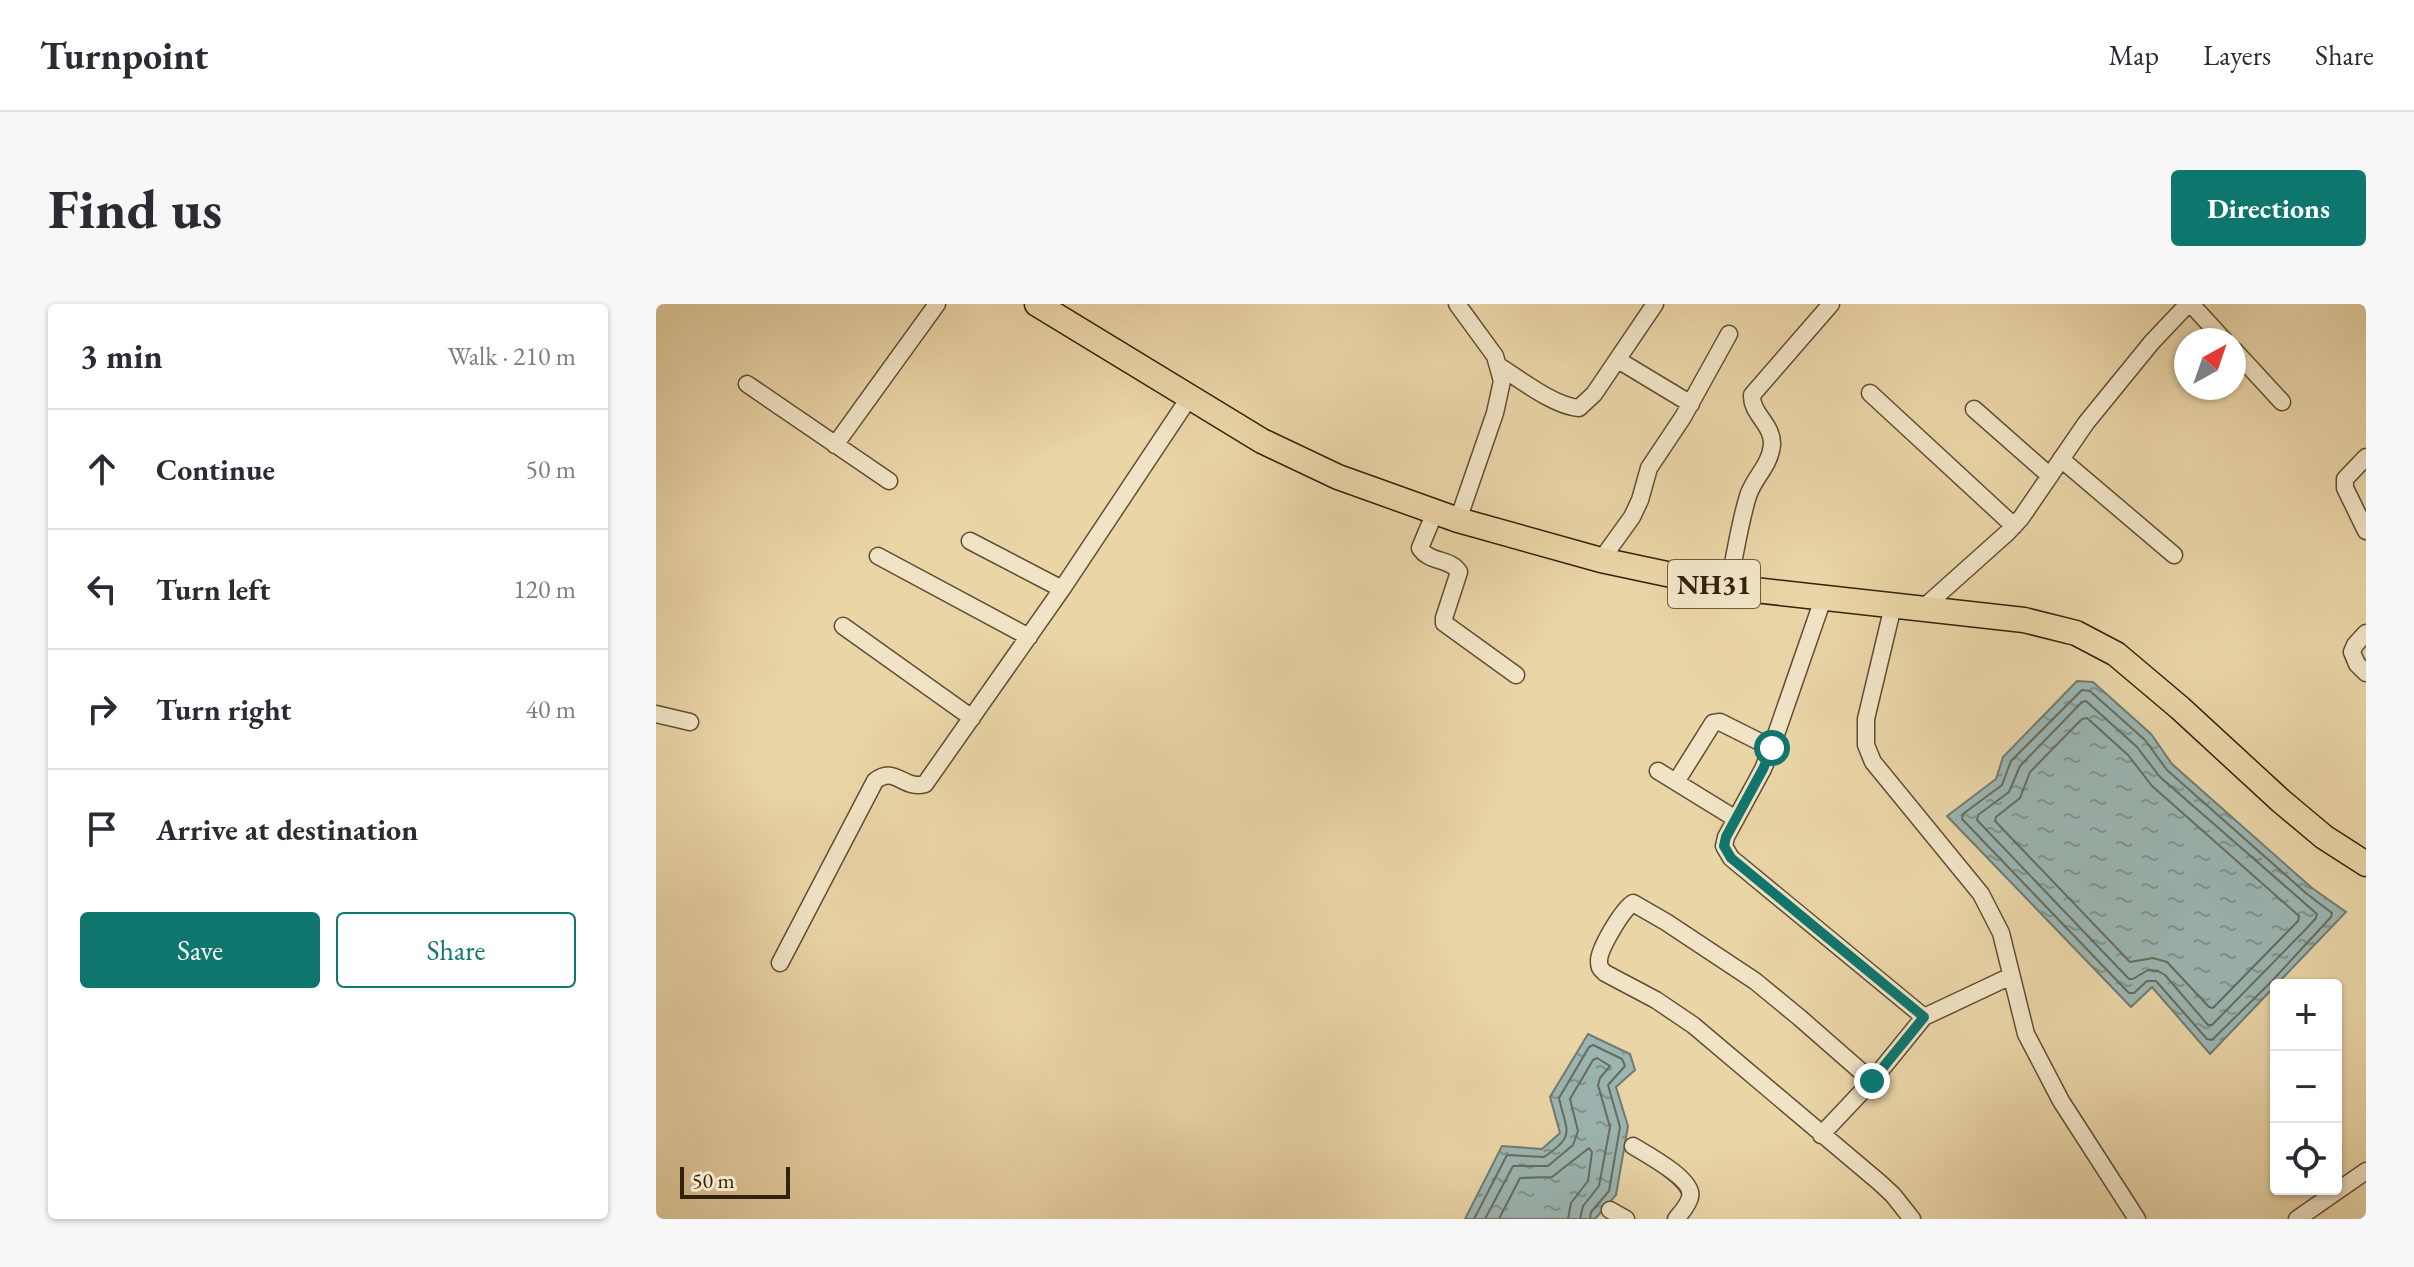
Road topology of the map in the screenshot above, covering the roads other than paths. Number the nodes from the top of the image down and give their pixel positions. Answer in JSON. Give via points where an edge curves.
{"nodes":[{"id":1,"x":937,"y":304,"type":"edge"},
{"id":2,"x":1037,"y":304,"type":"edge"},
{"id":3,"x":1457,"y":304,"type":"edge"},
{"id":4,"x":1831,"y":304,"type":"edge"},
{"id":5,"x":2189,"y":304,"type":"edge"},
{"id":6,"x":1648,"y":307,"type":"edge"},
{"id":7,"x":2212,"y":328,"type":"edge"},
{"id":8,"x":1729,"y":334,"type":"dead end"},
{"id":9,"x":1618,"y":360,"type":"junction"},
{"id":10,"x":2246,"y":363,"type":"edge"},
{"id":11,"x":1499,"y":366,"type":"junction"},
{"id":12,"x":747,"y":384,"type":"dead end"},
{"id":13,"x":1870,"y":393,"type":"dead end"},
{"id":14,"x":1189,"y":398,"type":"junction"},
{"id":15,"x":2282,"y":402,"type":"dead end"},
{"id":16,"x":1691,"y":404,"type":"junction"},
{"id":17,"x":1974,"y":409,"type":"dead end"},
{"id":18,"x":835,"y":445,"type":"junction"},
{"id":19,"x":2366,"y":457,"type":"edge"},
{"id":20,"x":2061,"y":459,"type":"junction"},
{"id":21,"x":2050,"y":476,"type":"junction"},
{"id":22,"x":889,"y":481,"type":"dead end"},
{"id":23,"x":1446,"y":516,"type":"junction"},
{"id":24,"x":2014,"y":526,"type":"junction"},
{"id":25,"x":2366,"y":531,"type":"edge"},
{"id":26,"x":970,"y":541,"type":"dead end"},
{"id":27,"x":2174,"y":555,"type":"dead end"},
{"id":28,"x":878,"y":556,"type":"dead end"},
{"id":29,"x":1601,"y":560,"type":"junction"},
{"id":30,"x":1728,"y":587,"type":"junction"},
{"id":31,"x":1062,"y":589,"type":"junction"},
{"id":32,"x":1823,"y":599,"type":"junction"},
{"id":33,"x":1893,"y":606,"type":"junction"},
{"id":34,"x":1922,"y":609,"type":"junction"},
{"id":35,"x":843,"y":626,"type":"dead end"},
{"id":36,"x":2366,"y":633,"type":"edge"},
{"id":37,"x":1029,"y":637,"type":"junction"},
{"id":38,"x":2366,"y":673,"type":"edge"},
{"id":39,"x":1516,"y":675,"type":"dead end"},
{"id":40,"x":656,"y":714,"type":"edge"},
{"id":41,"x":972,"y":718,"type":"junction"},
{"id":42,"x":690,"y":722,"type":"dead end"},
{"id":43,"x":1772,"y":748,"type":"junction"},
{"id":44,"x":1658,"y":771,"type":"dead end"},
{"id":45,"x":1676,"y":782,"type":"junction"},
{"id":46,"x":1736,"y":819,"type":"junction"},
{"id":47,"x":2366,"y":864,"type":"edge"},
{"id":48,"x":780,"y":963,"type":"dead end"},
{"id":49,"x":2011,"y":976,"type":"junction"},
{"id":50,"x":1924,"y":1017,"type":"junction"},
{"id":51,"x":1872,"y":1081,"type":"junction"},
{"id":52,"x":1821,"y":1135,"type":"junction"},
{"id":53,"x":1633,"y":1146,"type":"dead end"},
{"id":54,"x":2366,"y":1171,"type":"edge"},
{"id":55,"x":1610,"y":1210,"type":"dead end"},
{"id":56,"x":1626,"y":1219,"type":"edge"},
{"id":57,"x":1676,"y":1219,"type":"edge"},
{"id":58,"x":1912,"y":1219,"type":"edge"},
{"id":59,"x":2137,"y":1219,"type":"edge"},
{"id":60,"x":2297,"y":1219,"type":"edge"}],
"edges":[{"from":1,"to":18,"type":"street"},
{"from":2,"to":14,"type":"highway","number":"NH31"},
{"from":3,"to":11,"type":"street"},
{"from":4,"to":30,"type":"street","via":[[1752,395],[1772,445],[1749,492]]},
{"from":5,"to":7,"type":"street"},
{"from":5,"to":20,"type":"street","via":[[2152,342]]},
{"from":6,"to":9,"type":"street"},
{"from":8,"to":16,"type":"street"},
{"from":9,"to":11,"type":"street","via":[[1579,408],[1558,402]]},
{"from":9,"to":16,"type":"street"},
{"from":10,"to":15,"type":"street"},
{"from":11,"to":23,"type":"street","via":[[1501,394]]},
{"from":12,"to":18,"type":"street"},
{"from":13,"to":24,"type":"street"},
{"from":14,"to":23,"type":"highway","number":"NH31","via":[[1338,477]]},
{"from":14,"to":31,"type":"street"},
{"from":16,"to":29,"type":"street","via":[[1649,468],[1632,517]]},
{"from":17,"to":21,"type":"street"},
{"from":18,"to":22,"type":"street"},
{"from":19,"to":25,"type":"street","via":[[2345,479]]},
{"from":20,"to":21,"type":"street"},
{"from":20,"to":27,"type":"street"},
{"from":21,"to":24,"type":"street"},
{"from":23,"to":29,"type":"highway","number":"NH31"},
{"from":23,"to":39,"type":"street","via":[[1420,548],[1425,556],[1458,568],[1444,623]]},
{"from":24,"to":34,"type":"street"},
{"from":26,"to":31,"type":"street"},
{"from":28,"to":37,"type":"street"},
{"from":29,"to":30,"type":"highway","number":"NH31"},
{"from":30,"to":32,"type":"highway","number":"NH31"},
{"from":31,"to":37,"type":"street"},
{"from":32,"to":33,"type":"highway","number":"NH31"},
{"from":32,"to":43,"type":"street"},
{"from":33,"to":34,"type":"highway","number":"NH31"},
{"from":33,"to":49,"type":"street","via":[[1866,719],[1866,745],[1873,762],[1981,894],[2001,933]]},
{"from":34,"to":47,"type":"highway","number":"NH31","via":[[2024,620],[2093,640],[2180,708],[2324,837]]},
{"from":35,"to":41,"type":"street"},
{"from":36,"to":38,"type":"street","via":[[2352,652]]},
{"from":37,"to":41,"type":"street"},
{"from":40,"to":42,"type":"street"},
{"from":41,"to":48,"type":"street","via":[[925,784],[917,786],[889,774],[875,781]]},
{"from":43,"to":45,"type":"street","via":[[1713,723]]},
{"from":43,"to":46,"type":"street"},
{"from":44,"to":45,"type":"street"},
{"from":45,"to":46,"type":"street"},
{"from":46,"to":50,"type":"street","via":[[1724,846],[1731,858]]},
{"from":49,"to":50,"type":"street"},
{"from":49,"to":59,"type":"street","via":[[2039,1062]]},
{"from":50,"to":51,"type":"street"},
{"from":51,"to":52,"type":"street"},
{"from":51,"to":52,"type":"street","via":[[1755,981],[1641,907],[1627,907],[1599,957],[1599,967],[1693,1025]]},
{"from":52,"to":58,"type":"street","via":[[1879,1182]]},
{"from":53,"to":57,"type":"street","via":[[1677,1174],[1690,1189]]},
{"from":54,"to":60,"type":"street"},
{"from":55,"to":56,"type":"street"}]}
